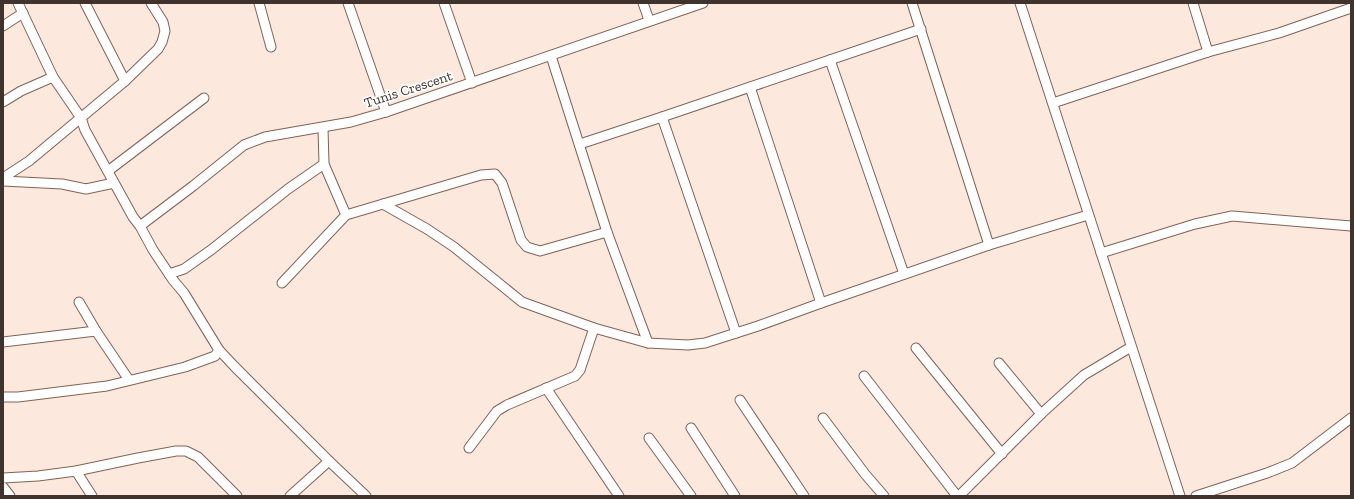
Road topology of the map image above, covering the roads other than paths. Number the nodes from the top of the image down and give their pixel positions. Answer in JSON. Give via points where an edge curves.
{"nodes":[{"id":1,"x":18,"y":3,"type":"edge"},
{"id":2,"x":85,"y":3,"type":"edge"},
{"id":3,"x":151,"y":3,"type":"edge"},
{"id":4,"x":259,"y":3,"type":"edge"},
{"id":5,"x":348,"y":3,"type":"edge"},
{"id":6,"x":444,"y":3,"type":"edge"},
{"id":7,"x":643,"y":3,"type":"edge"},
{"id":8,"x":703,"y":3,"type":"edge"},
{"id":9,"x":912,"y":3,"type":"edge"},
{"id":10,"x":1020,"y":3,"type":"edge"},
{"id":11,"x":1192,"y":3,"type":"edge"},
{"id":12,"x":1351,"y":8,"type":"edge"},
{"id":13,"x":23,"y":13,"type":"junction"},
{"id":14,"x":649,"y":20,"type":"junction"},
{"id":15,"x":3,"y":26,"type":"edge"},
{"id":16,"x":921,"y":29,"type":"junction"},
{"id":17,"x":271,"y":47,"type":"dead end"},
{"id":18,"x":1208,"y":52,"type":"junction"},
{"id":19,"x":551,"y":56,"type":"junction"},
{"id":20,"x":830,"y":60,"type":"junction"},
{"id":21,"x":53,"y":76,"type":"junction"},
{"id":22,"x":125,"y":81,"type":"junction"},
{"id":23,"x":472,"y":83,"type":"junction"},
{"id":24,"x":750,"y":87,"type":"junction"},
{"id":25,"x":204,"y":98,"type":"dead end"},
{"id":26,"x":3,"y":102,"type":"edge"},
{"id":27,"x":1053,"y":103,"type":"junction"},
{"id":28,"x":386,"y":112,"type":"junction"},
{"id":29,"x":662,"y":117,"type":"junction"},
{"id":30,"x":81,"y":118,"type":"junction"},
{"id":31,"x":323,"y":128,"type":"junction"},
{"id":32,"x":580,"y":144,"type":"junction"},
{"id":33,"x":324,"y":164,"type":"junction"},
{"id":34,"x":108,"y":172,"type":"junction"},
{"id":35,"x":3,"y":178,"type":"edge"},
{"id":36,"x":3,"y":181,"type":"edge"},
{"id":37,"x":114,"y":183,"type":"junction"},
{"id":38,"x":383,"y":204,"type":"junction"},
{"id":39,"x":346,"y":215,"type":"junction"},
{"id":40,"x":1088,"y":215,"type":"junction"},
{"id":41,"x":140,"y":226,"type":"junction"},
{"id":42,"x":1351,"y":226,"type":"edge"},
{"id":43,"x":607,"y":232,"type":"junction"},
{"id":44,"x":989,"y":245,"type":"junction"},
{"id":45,"x":1101,"y":253,"type":"junction"},
{"id":46,"x":904,"y":274,"type":"junction"},
{"id":47,"x":171,"y":277,"type":"junction"},
{"id":48,"x":282,"y":283,"type":"dead end"},
{"id":49,"x":79,"y":302,"type":"dead end"},
{"id":50,"x":821,"y":302,"type":"junction"},
{"id":51,"x":594,"y":328,"type":"junction"},
{"id":52,"x":96,"y":331,"type":"junction"},
{"id":53,"x":736,"y":333,"type":"junction"},
{"id":54,"x":3,"y":342,"type":"edge"},
{"id":55,"x":648,"y":343,"type":"junction"},
{"id":56,"x":1131,"y":347,"type":"junction"},
{"id":57,"x":916,"y":348,"type":"dead end"},
{"id":58,"x":219,"y":350,"type":"junction"},
{"id":59,"x":999,"y":363,"type":"dead end"},
{"id":60,"x":864,"y":376,"type":"dead end"},
{"id":61,"x":129,"y":380,"type":"junction"},
{"id":62,"x":546,"y":388,"type":"junction"},
{"id":63,"x":3,"y":397,"type":"edge"},
{"id":64,"x":740,"y":400,"type":"dead end"},
{"id":65,"x":1041,"y":414,"type":"junction"},
{"id":66,"x":823,"y":418,"type":"dead end"},
{"id":67,"x":1351,"y":418,"type":"edge"},
{"id":68,"x":691,"y":428,"type":"dead end"},
{"id":69,"x":649,"y":438,"type":"dead end"},
{"id":70,"x":469,"y":448,"type":"dead end"},
{"id":71,"x":1002,"y":454,"type":"junction"},
{"id":72,"x":329,"y":461,"type":"junction"},
{"id":73,"x":76,"y":471,"type":"junction"},
{"id":74,"x":3,"y":478,"type":"edge"},
{"id":75,"x":3,"y":487,"type":"edge"},
{"id":76,"x":10,"y":496,"type":"edge"},
{"id":77,"x":92,"y":496,"type":"edge"},
{"id":78,"x":237,"y":496,"type":"edge"},
{"id":79,"x":290,"y":496,"type":"edge"},
{"id":80,"x":366,"y":496,"type":"edge"},
{"id":81,"x":619,"y":496,"type":"edge"},
{"id":82,"x":691,"y":496,"type":"edge"},
{"id":83,"x":735,"y":496,"type":"edge"},
{"id":84,"x":804,"y":496,"type":"edge"},
{"id":85,"x":884,"y":496,"type":"edge"},
{"id":86,"x":958,"y":496,"type":"edge"},
{"id":87,"x":1180,"y":496,"type":"edge"},
{"id":88,"x":1196,"y":496,"type":"edge"}],
"edges":[{"from":1,"to":13,"type":"street"},
{"from":2,"to":22,"type":"street"},
{"from":3,"to":22,"type":"street","via":[[163,22],[165,31],[162,42]]},
{"from":4,"to":17,"type":"street"},
{"from":5,"to":28,"type":"street"},
{"from":6,"to":23,"type":"street"},
{"from":7,"to":14,"type":"street"},
{"from":8,"to":14,"type":"street","name":"Tunis Crescent"},
{"from":9,"to":16,"type":"street"},
{"from":10,"to":27,"type":"street"},
{"from":11,"to":18,"type":"street"},
{"from":12,"to":18,"type":"street"},
{"from":13,"to":15,"type":"street"},
{"from":13,"to":21,"type":"street"},
{"from":14,"to":19,"type":"street","name":"Tunis Crescent"},
{"from":16,"to":20,"type":"street"},
{"from":16,"to":44,"type":"street"},
{"from":18,"to":27,"type":"street"},
{"from":19,"to":23,"type":"street","name":"Tunis Crescent"},
{"from":19,"to":32,"type":"street"},
{"from":20,"to":24,"type":"street"},
{"from":20,"to":46,"type":"street"},
{"from":21,"to":26,"type":"street"},
{"from":21,"to":30,"type":"street"},
{"from":22,"to":30,"type":"street"},
{"from":23,"to":28,"type":"street","name":"Tunis Crescent"},
{"from":24,"to":29,"type":"street"},
{"from":24,"to":50,"type":"street"},
{"from":25,"to":34,"type":"street"},
{"from":27,"to":40,"type":"street"},
{"from":28,"to":31,"type":"street","name":"Tunis Crescent"},
{"from":29,"to":32,"type":"street"},
{"from":29,"to":53,"type":"street"},
{"from":30,"to":34,"type":"street"},
{"from":30,"to":35,"type":"street","via":[[29,161]]},
{"from":31,"to":33,"type":"street"},
{"from":31,"to":41,"type":"street","name":"Tunis Crescent","via":[[265,137],[244,145]]},
{"from":32,"to":43,"type":"street"},
{"from":33,"to":39,"type":"street"},
{"from":33,"to":47,"type":"street","via":[[211,250]]},
{"from":34,"to":37,"type":"street"},
{"from":36,"to":37,"type":"street","via":[[62,184],[86,189]]},
{"from":37,"to":41,"type":"street"},
{"from":38,"to":39,"type":"street"},
{"from":38,"to":43,"type":"street","via":[[481,175],[495,174],[502,183],[521,240],[527,247],[540,250]]},
{"from":38,"to":51,"type":"street","via":[[454,247],[522,302]]},
{"from":39,"to":48,"type":"street"},
{"from":40,"to":44,"type":"street"},
{"from":40,"to":45,"type":"street"},
{"from":41,"to":47,"type":"street"},
{"from":42,"to":45,"type":"street","via":[[1232,216],[1195,224]]},
{"from":43,"to":55,"type":"street"},
{"from":44,"to":46,"type":"street"},
{"from":45,"to":56,"type":"street"},
{"from":46,"to":50,"type":"street"},
{"from":47,"to":58,"type":"street"},
{"from":49,"to":52,"type":"street"},
{"from":50,"to":53,"type":"street"},
{"from":51,"to":55,"type":"street"},
{"from":51,"to":62,"type":"street","via":[[580,370],[574,376]]},
{"from":52,"to":54,"type":"street"},
{"from":52,"to":61,"type":"street"},
{"from":53,"to":55,"type":"street","via":[[705,343],[688,345]]},
{"from":56,"to":65,"type":"street","via":[[1084,375]]},
{"from":56,"to":87,"type":"street"},
{"from":57,"to":71,"type":"street"},
{"from":58,"to":61,"type":"street","via":[[214,356],[184,367]]},
{"from":58,"to":72,"type":"street"},
{"from":59,"to":65,"type":"street"},
{"from":60,"to":86,"type":"street"},
{"from":61,"to":63,"type":"street","via":[[107,386]]},
{"from":62,"to":70,"type":"street","via":[[507,404],[497,411]]},
{"from":62,"to":81,"type":"street"},
{"from":64,"to":84,"type":"street"},
{"from":65,"to":71,"type":"street"},
{"from":66,"to":85,"type":"street"},
{"from":67,"to":88,"type":"street","via":[[1292,463]]},
{"from":68,"to":83,"type":"street"},
{"from":69,"to":82,"type":"street"},
{"from":71,"to":86,"type":"street"},
{"from":72,"to":79,"type":"street"},
{"from":72,"to":80,"type":"street"},
{"from":73,"to":74,"type":"street"},
{"from":73,"to":77,"type":"street"},
{"from":73,"to":78,"type":"street","via":[[186,451],[198,457]]},
{"from":75,"to":76,"type":"street"}]}
